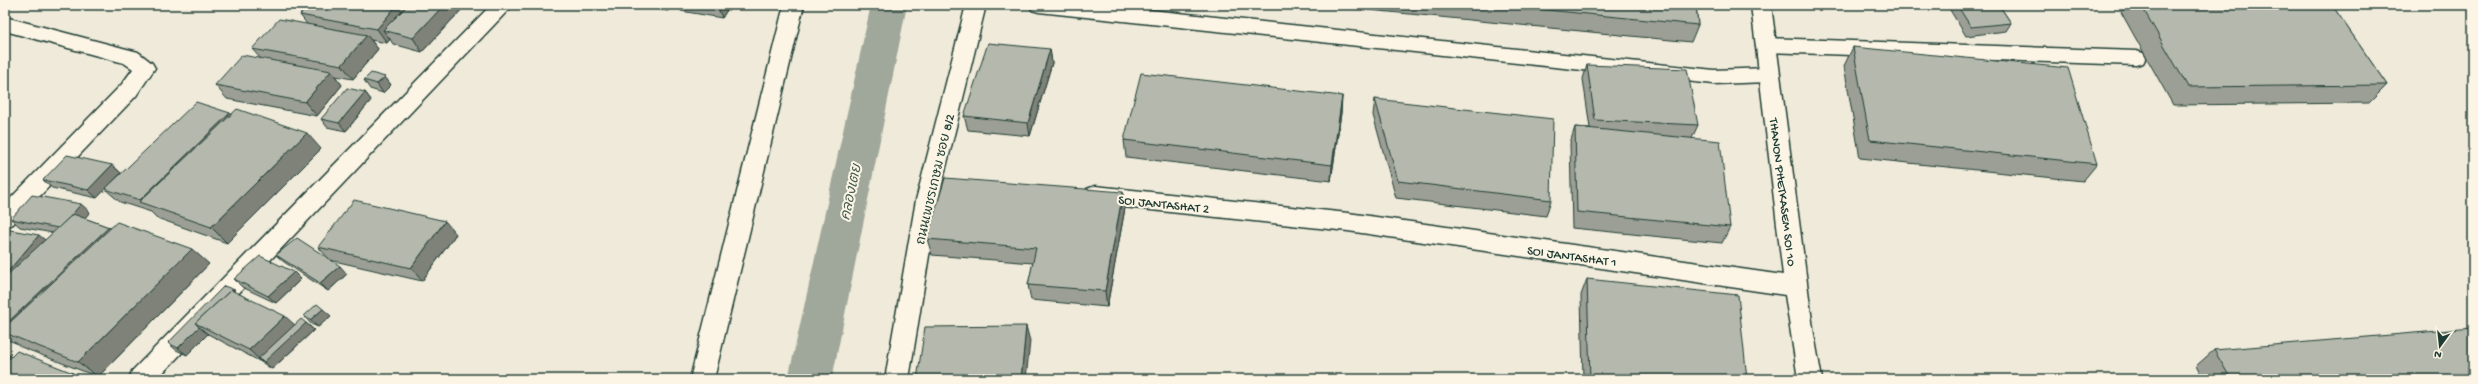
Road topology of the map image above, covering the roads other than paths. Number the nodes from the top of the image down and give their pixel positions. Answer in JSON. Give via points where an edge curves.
{"nodes":[{"id":1,"x":503,"y":5,"type":"edge"},
{"id":2,"x":794,"y":5,"type":"edge"},
{"id":3,"x":976,"y":5,"type":"edge"},
{"id":4,"x":1038,"y":5,"type":"edge"},
{"id":5,"x":1761,"y":5,"type":"edge"},
{"id":6,"x":5,"y":24,"type":"edge"},
{"id":7,"x":1766,"y":45,"type":"junction"},
{"id":8,"x":2136,"y":58,"type":"dead end"},
{"id":9,"x":1769,"y":75,"type":"junction"},
{"id":10,"x":933,"y":178,"type":"junction"},
{"id":11,"x":956,"y":181,"type":"edge"},
{"id":12,"x":1074,"y":193,"type":"edge"},
{"id":13,"x":5,"y":218,"type":"edge"},
{"id":14,"x":1348,"y":222,"type":"joint"},
{"id":15,"x":1796,"y":287,"type":"junction"},
{"id":16,"x":141,"y":379,"type":"edge"},
{"id":17,"x":702,"y":379,"type":"edge"},
{"id":18,"x":896,"y":379,"type":"edge"},
{"id":19,"x":1810,"y":379,"type":"edge"}],
"edges":[{"from":1,"to":16,"type":"street"},
{"from":2,"to":17,"type":"street"},
{"from":3,"to":10,"type":"street","name":"ถนนเพชรเกษม ซอย 8/2"},
{"from":4,"to":9,"type":"lane","via":[[1714,77]]},
{"from":5,"to":7,"type":"street","name":"THANON PHETKASEM SOI 10"},
{"from":6,"to":13,"type":"street","via":[[131,57],[145,68],[119,101]]},
{"from":7,"to":8,"type":"lane"},
{"from":7,"to":9,"type":"street","name":"THANON PHETKASEM SOI 10"},
{"from":9,"to":15,"type":"street","name":"THANON PHETKASEM SOI 10"},
{"from":10,"to":11,"type":"street"},
{"from":10,"to":18,"type":"street","name":"ถนนเพชรเกษม ซอย 8/2"},
{"from":12,"to":14,"type":"street","name":"SOI JANTASHAT 2"},
{"from":14,"to":15,"type":"street","name":"SOI JANTASHAT 1"},
{"from":15,"to":19,"type":"street","name":"THANON PHETKASEM SOI 10"}]}
